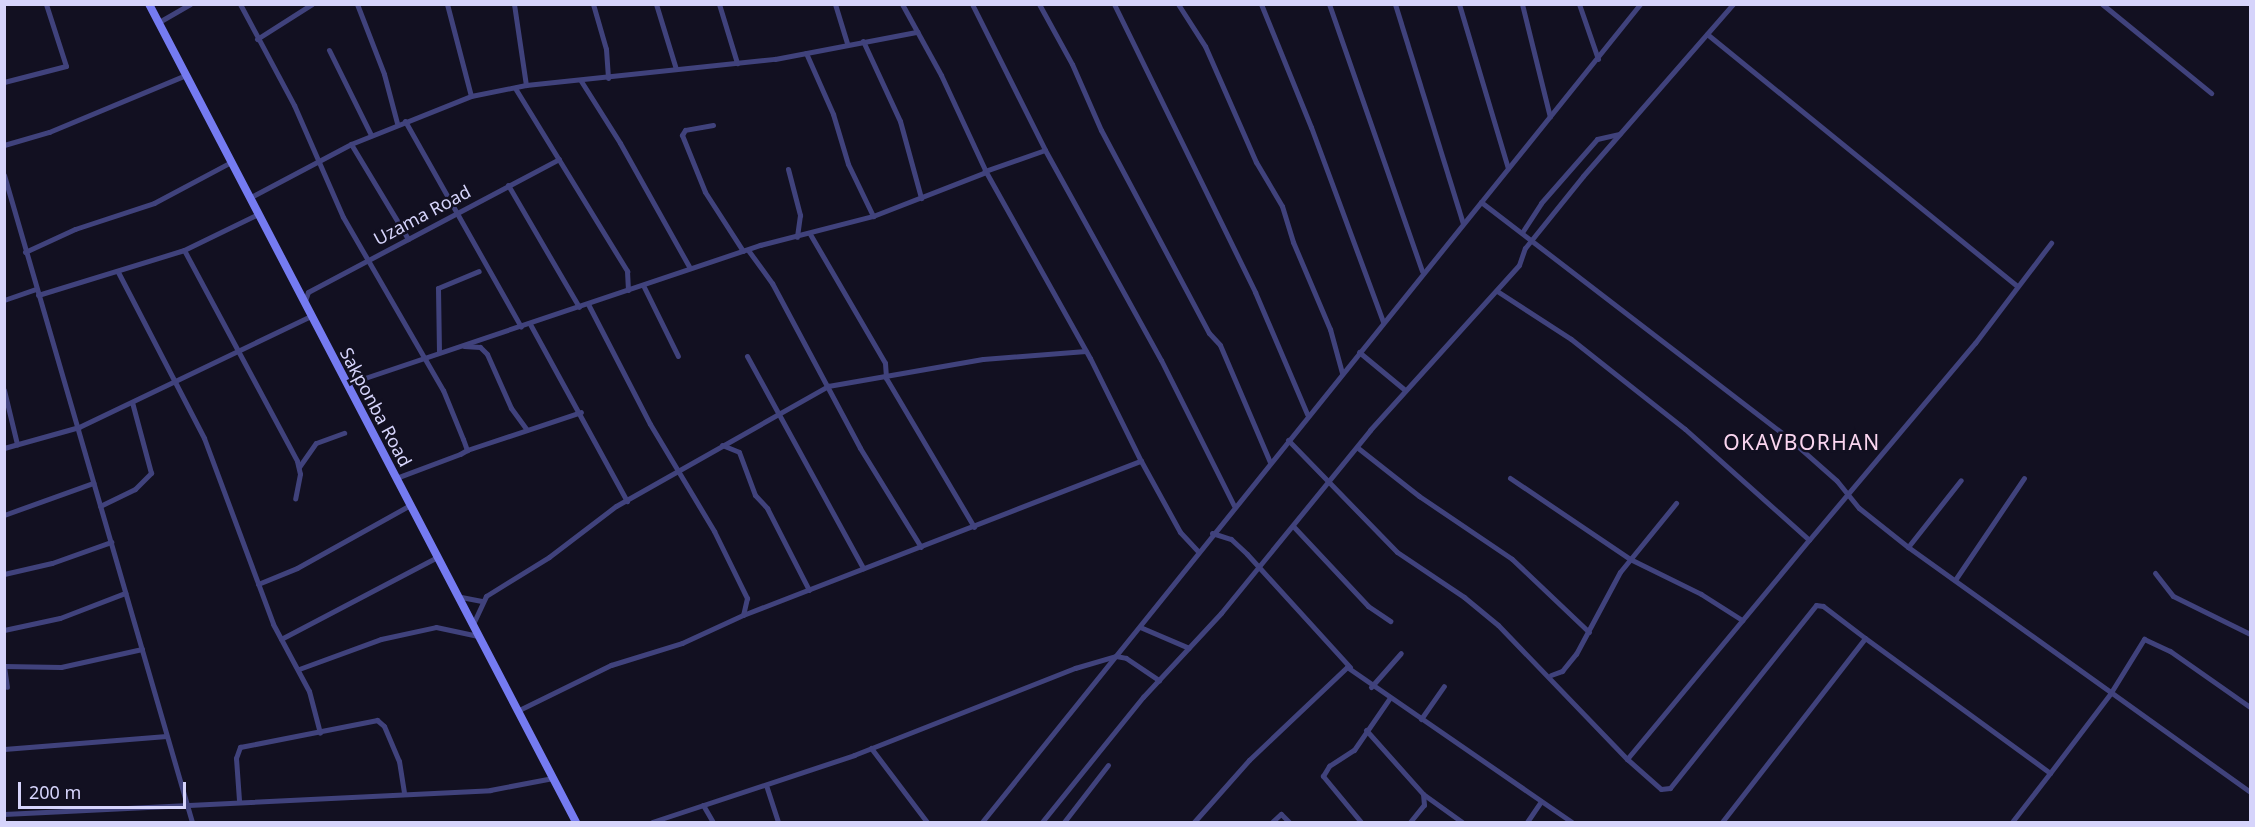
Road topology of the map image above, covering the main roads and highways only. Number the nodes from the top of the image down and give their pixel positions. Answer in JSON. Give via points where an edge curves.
{"nodes":[{"id":1,"x":149,"y":4,"type":"edge"},
{"id":2,"x":576,"y":822,"type":"edge"}],
"edges":[{"from":1,"to":2,"type":"main road","name":"Sakponba Road"}]}
